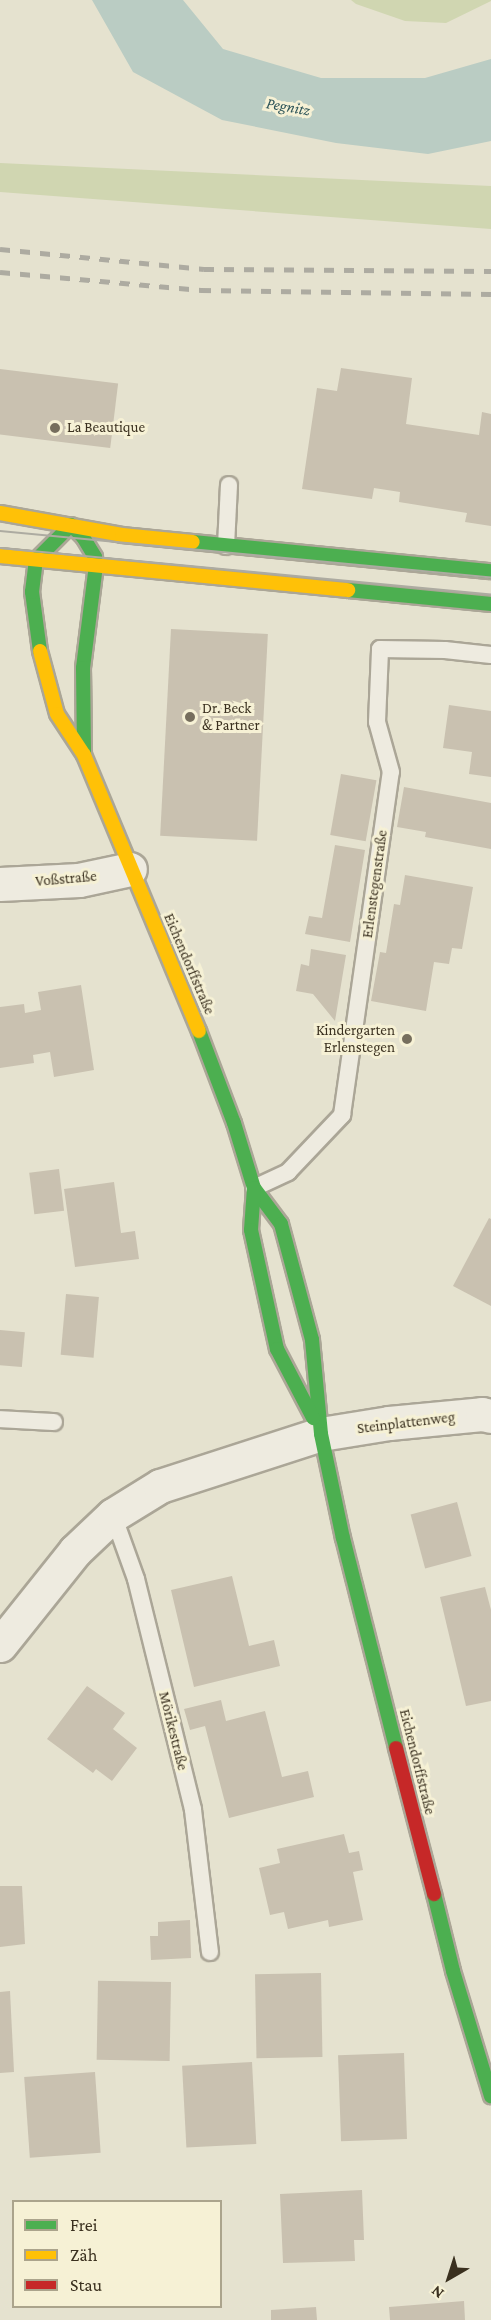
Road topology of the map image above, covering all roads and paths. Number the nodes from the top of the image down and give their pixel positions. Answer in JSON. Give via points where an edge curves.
{"nodes":[{"id":1,"x":229,"y":485,"type":"dead end"},
{"id":2,"x":0,"y":513,"type":"edge"},
{"id":3,"x":71,"y":525,"type":"junction"},
{"id":4,"x":226,"y":546,"type":"junction"},
{"id":5,"x":0,"y":556,"type":"edge"},
{"id":6,"x":36,"y":560,"type":"junction"},
{"id":7,"x":96,"y":565,"type":"junction"},
{"id":8,"x":491,"y":571,"type":"edge"},
{"id":9,"x":491,"y":604,"type":"edge"},
{"id":10,"x":491,"y":655,"type":"edge"},
{"id":11,"x":84,"y":756,"type":"junction"},
{"id":12,"x":130,"y":869,"type":"junction"},
{"id":13,"x":0,"y":884,"type":"edge"},
{"id":14,"x":254,"y":1188,"type":"junction"},
{"id":15,"x":491,"y":1416,"type":"edge"},
{"id":16,"x":0,"y":1419,"type":"edge"},
{"id":17,"x":54,"y":1422,"type":"dead end"},
{"id":18,"x":321,"y":1434,"type":"junction"},
{"id":19,"x":113,"y":1515,"type":"junction"},
{"id":20,"x":0,"y":1645,"type":"edge"},
{"id":21,"x":210,"y":1952,"type":"dead end"},
{"id":22,"x":485,"y":2059,"type":"edge"},
{"id":23,"x":491,"y":2096,"type":"edge"}],
"edges":[{"from":1,"to":4,"type":"lane"},
{"from":2,"to":3,"type":"street"},
{"from":3,"to":4,"type":"street","via":[[122,535]]},
{"from":3,"to":6,"type":"street"},
{"from":3,"to":7,"type":"street","via":[[83,537]]},
{"from":4,"to":8,"type":"street"},
{"from":5,"to":6,"type":"street"},
{"from":6,"to":7,"type":"street"},
{"from":6,"to":11,"type":"street","name":"Eichendorffstraße","via":[[32,592],[45,672],[57,714]]},
{"from":7,"to":9,"type":"street"},
{"from":7,"to":11,"type":"street","name":"Eichendorffstraße","via":[[83,668]]},
{"from":10,"to":14,"type":"lane","name":"Erlenstegenstraße","via":[[380,649],[377,722],[391,772],[342,1115],[288,1172]]},
{"from":11,"to":12,"type":"street","name":"Eichendorffstraße"},
{"from":12,"to":13,"type":"street","name":"Voßstraße","via":[[79,880]]},
{"from":12,"to":14,"type":"street","name":"Eichendorffstraße","via":[[206,1048]]},
{"from":14,"to":18,"type":"street","name":"Eichendorffstraße","via":[[281,1224],[299,1287],[312,1340]]},
{"from":14,"to":18,"type":"street","name":"Eichendorffstraße","via":[[251,1230],[277,1349]]},
{"from":15,"to":18,"type":"street","name":"Steinplattenweg","via":[[389,1423]]},
{"from":16,"to":17,"type":"lane"},
{"from":18,"to":19,"type":"street","via":[[160,1486]]},
{"from":18,"to":22,"type":"street","name":"Eichendorffstraße","via":[[453,1971]]},
{"from":19,"to":20,"type":"street","via":[[75,1551]]},
{"from":19,"to":21,"type":"lane","name":"Mörikestraße","via":[[136,1579],[193,1810]]},
{"from":22,"to":23,"type":"street","name":"Eichendorffstraße"}]}
